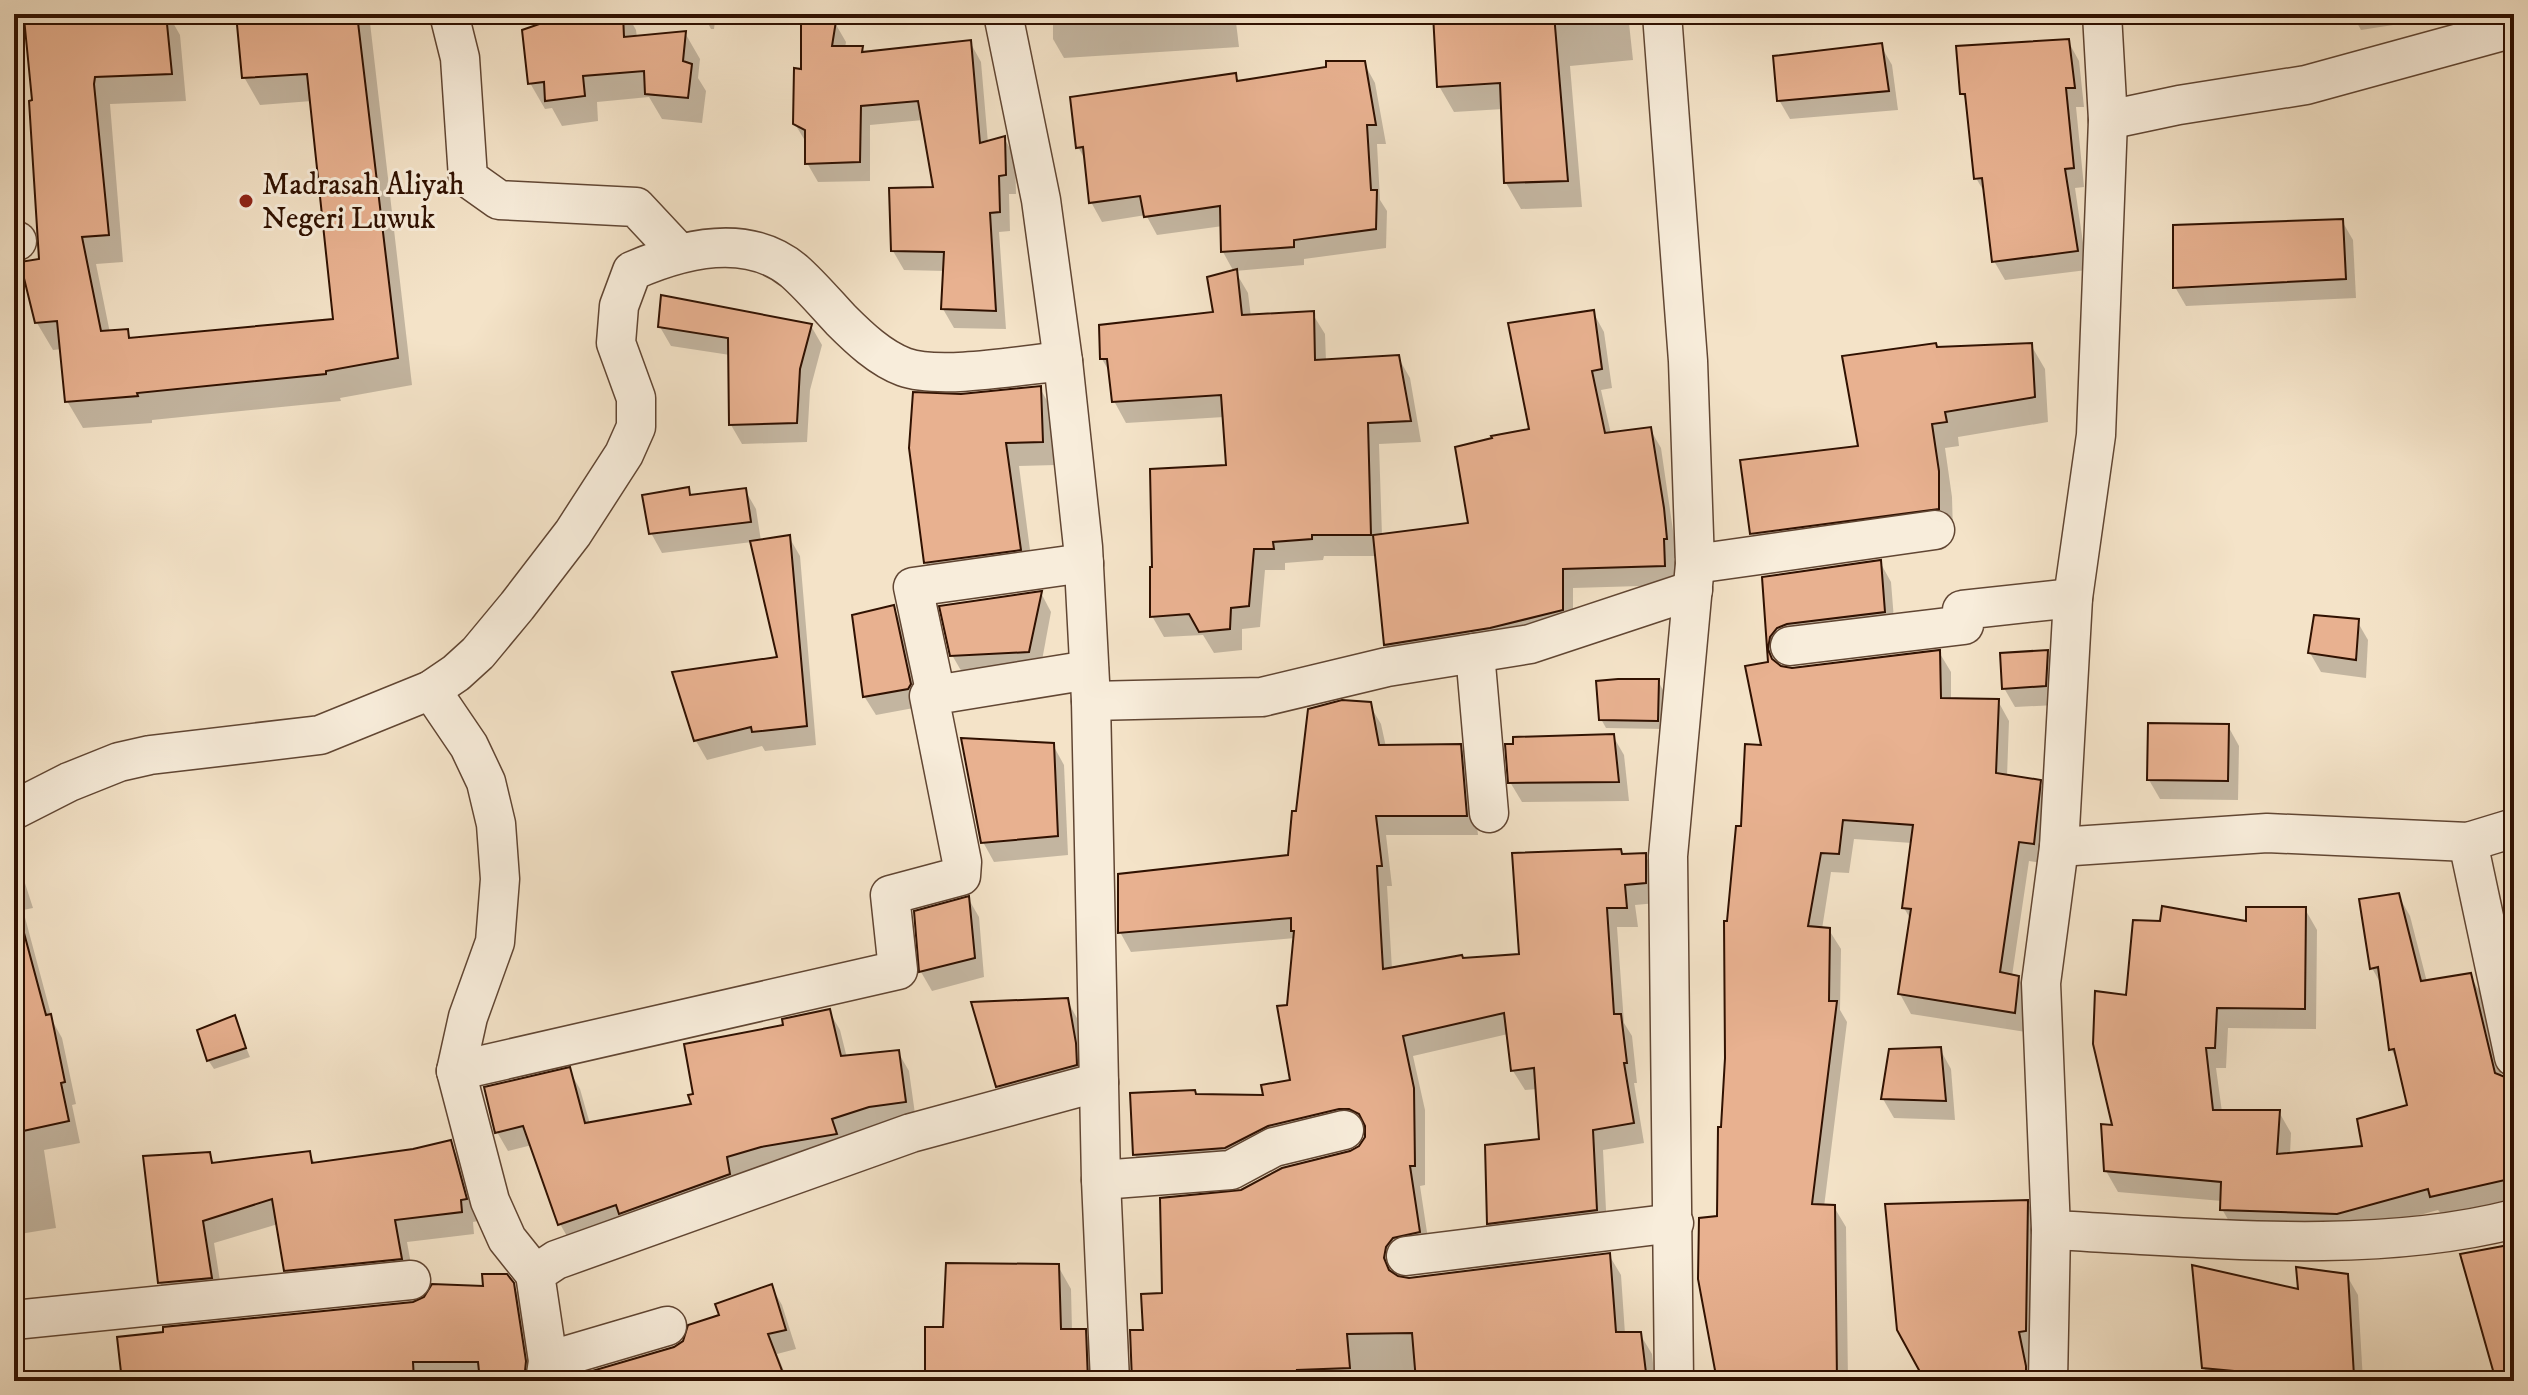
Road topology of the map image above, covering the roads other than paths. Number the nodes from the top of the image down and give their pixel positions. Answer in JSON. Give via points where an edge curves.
{"nodes":[{"id":1,"x":449,"y":14,"type":"edge"},
{"id":2,"x":1003,"y":14,"type":"edge"},
{"id":3,"x":1662,"y":14,"type":"edge"},
{"id":4,"x":2102,"y":14,"type":"edge"},
{"id":5,"x":2514,"y":28,"type":"edge"},
{"id":6,"x":2108,"y":120,"type":"junction"},
{"id":7,"x":679,"y":253,"type":"junction"},
{"id":8,"x":1063,"y":361,"type":"junction"},
{"id":9,"x":1935,"y":530,"type":"dead end"},
{"id":10,"x":1084,"y":563,"type":"junction"},
{"id":11,"x":1694,"y":577,"type":"junction"},
{"id":12,"x":2073,"y":598,"type":"junction"},
{"id":13,"x":1790,"y":646,"type":"dead end"},
{"id":14,"x":1475,"y":653,"type":"junction"},
{"id":15,"x":1090,"y":685,"type":"junction"},
{"id":16,"x":431,"y":690,"type":"junction"},
{"id":17,"x":936,"y":695,"type":"junction"},
{"id":18,"x":14,"y":810,"type":"edge"},
{"id":19,"x":1489,"y":813,"type":"dead end"},
{"id":20,"x":2514,"y":828,"type":"edge"},
{"id":21,"x":2468,"y":842,"type":"junction"},
{"id":22,"x":2059,"y":847,"type":"junction"},
{"id":23,"x":2514,"y":1057,"type":"edge"},
{"id":24,"x":456,"y":1071,"type":"junction"},
{"id":25,"x":1099,"y":1082,"type":"junction"},
{"id":26,"x":1344,"y":1130,"type":"dead end"},
{"id":27,"x":1101,"y":1180,"type":"junction"},
{"id":28,"x":2514,"y":1219,"type":"edge"},
{"id":29,"x":1674,"y":1223,"type":"junction"},
{"id":30,"x":2051,"y":1230,"type":"junction"},
{"id":31,"x":1406,"y":1256,"type":"dead end"},
{"id":32,"x":535,"y":1274,"type":"junction"},
{"id":33,"x":411,"y":1280,"type":"dead end"},
{"id":34,"x":14,"y":1320,"type":"edge"},
{"id":35,"x":667,"y":1326,"type":"dead end"},
{"id":36,"x":547,"y":1371,"type":"edge"},
{"id":37,"x":1110,"y":1381,"type":"edge"},
{"id":38,"x":1674,"y":1381,"type":"edge"},
{"id":39,"x":2048,"y":1381,"type":"edge"}],
"edges":[{"from":1,"to":7,"type":"street","via":[[460,58],[468,178],[499,200],[636,207]]},
{"from":2,"to":8,"type":"street","via":[[1041,200]]},
{"from":3,"to":11,"type":"street","via":[[1688,361]]},
{"from":4,"to":6,"type":"street"},
{"from":5,"to":6,"type":"street","via":[[2306,85]]},
{"from":6,"to":12,"type":"street","via":[[2096,435]]},
{"from":7,"to":8,"type":"street","via":[[711,247],[759,252],[793,270],[865,343],[905,367],[952,372]]},
{"from":7,"to":16,"type":"street","via":[[632,271],[619,306],[616,343],[636,398],[636,427],[624,454],[517,606],[478,653]]},
{"from":8,"to":10,"type":"street"},
{"from":9,"to":11,"type":"street"},
{"from":10,"to":15,"type":"street"},
{"from":10,"to":17,"type":"street","via":[[913,587]]},
{"from":11,"to":14,"type":"street","via":[[1530,644]]},
{"from":11,"to":29,"type":"street","via":[[1668,856]]},
{"from":12,"to":13,"type":"street","via":[[1962,610],[1964,625]]},
{"from":12,"to":22,"type":"street"},
{"from":14,"to":15,"type":"street","via":[[1387,667],[1262,697]]},
{"from":14,"to":19,"type":"street"},
{"from":15,"to":17,"type":"street"},
{"from":15,"to":25,"type":"street"},
{"from":16,"to":18,"type":"street","via":[[320,735],[119,762]]},
{"from":16,"to":24,"type":"street","via":[[486,782],[500,879],[495,942],[468,1017]]},
{"from":17,"to":24,"type":"street","via":[[929,696],[961,876],[890,895],[898,970]]},
{"from":20,"to":21,"type":"street"},
{"from":21,"to":22,"type":"street","via":[[2267,833]]},
{"from":21,"to":23,"type":"street"},
{"from":22,"to":30,"type":"street","via":[[2041,983]]},
{"from":24,"to":32,"type":"street","via":[[490,1201],[507,1239]]},
{"from":25,"to":27,"type":"street"},
{"from":25,"to":32,"type":"street","via":[[898,1137],[556,1260]]},
{"from":26,"to":27,"type":"street","via":[[1274,1147],[1231,1170]]},
{"from":27,"to":37,"type":"street"},
{"from":28,"to":30,"type":"street","via":[[2470,1230],[2358,1239],[2257,1241]]},
{"from":29,"to":31,"type":"street"},
{"from":29,"to":38,"type":"street"},
{"from":30,"to":39,"type":"street"},
{"from":32,"to":36,"type":"street"},
{"from":33,"to":34,"type":"street"},
{"from":35,"to":36,"type":"street"}]}
